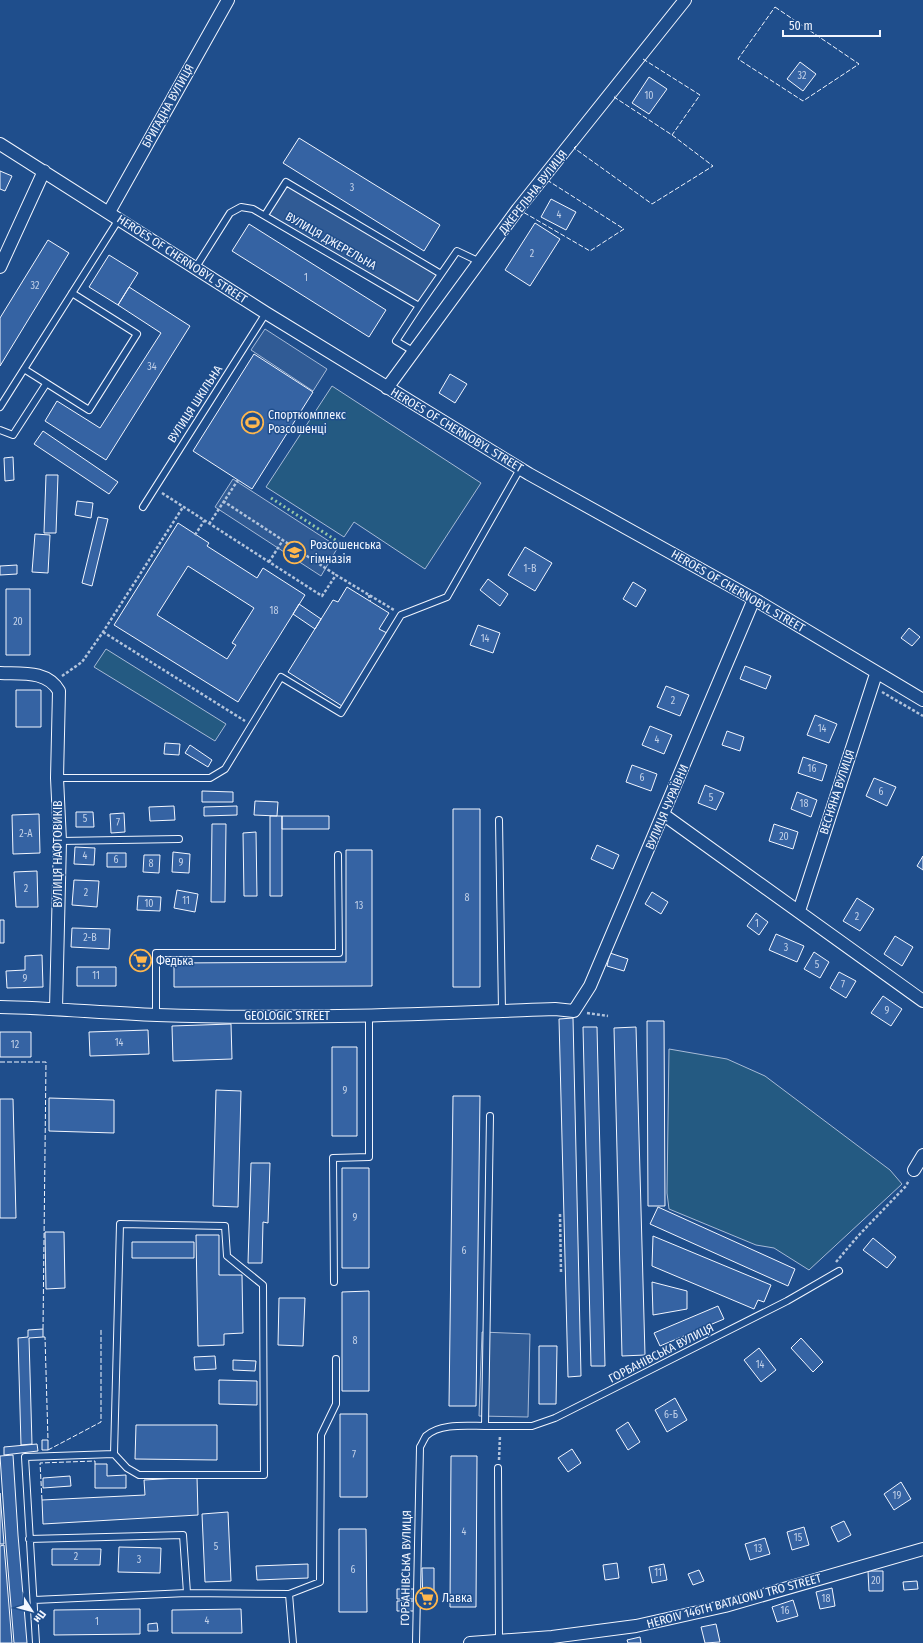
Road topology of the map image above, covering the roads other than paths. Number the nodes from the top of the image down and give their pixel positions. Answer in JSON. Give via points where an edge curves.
{"nodes":[{"id":1,"x":685,"y":0,"type":"edge"},
{"id":2,"x":222,"y":3,"type":"edge"},
{"id":3,"x":0,"y":144,"type":"edge"},
{"id":4,"x":44,"y":171,"type":"junction"},
{"id":5,"x":265,"y":215,"type":"junction"},
{"id":6,"x":114,"y":216,"type":"junction"},
{"id":7,"x":480,"y":262,"type":"junction"},
{"id":8,"x":0,"y":267,"type":"edge"},
{"id":9,"x":196,"y":267,"type":"junction"},
{"id":10,"x":441,"y":274,"type":"junction"},
{"id":11,"x":72,"y":293,"type":"junction"},
{"id":12,"x":419,"y":306,"type":"junction"},
{"id":13,"x":266,"y":313,"type":"junction"},
{"id":14,"x":413,"y":351,"type":"junction"},
{"id":15,"x":24,"y":369,"type":"junction"},
{"id":16,"x":46,"y":384,"type":"junction"},
{"id":17,"x":387,"y":388,"type":"junction"},
{"id":18,"x":0,"y":407,"type":"edge"},
{"id":19,"x":0,"y":430,"type":"edge"},
{"id":20,"x":520,"y":469,"type":"junction"},
{"id":21,"x":143,"y":507,"type":"dead end"},
{"id":22,"x":754,"y":599,"type":"junction"},
{"id":23,"x":0,"y":673,"type":"edge"},
{"id":24,"x":876,"y":674,"type":"junction"},
{"id":25,"x":921,"y":695,"type":"edge"},
{"id":26,"x":57,"y":778,"type":"junction"},
{"id":27,"x":664,"y":815,"type":"junction"},
{"id":28,"x":499,"y":820,"type":"dead end"},
{"id":29,"x":179,"y":838,"type":"dead end"},
{"id":30,"x":60,"y":841,"type":"junction"},
{"id":31,"x":338,"y":855,"type":"dead end"},
{"id":32,"x":799,"y":911,"type":"junction"},
{"id":33,"x":923,"y":1001,"type":"edge"},
{"id":34,"x":0,"y":1007,"type":"edge"},
{"id":35,"x":56,"y":1008,"type":"junction"},
{"id":36,"x":502,"y":1011,"type":"junction"},
{"id":37,"x":574,"y":1011,"type":"joint"},
{"id":38,"x":156,"y":1015,"type":"junction"},
{"id":39,"x":369,"y":1016,"type":"junction"},
{"id":40,"x":490,"y":1116,"type":"dead end"},
{"id":41,"x":923,"y":1155,"type":"edge"},
{"id":42,"x":914,"y":1170,"type":"road end"},
{"id":43,"x":839,"y":1270,"type":"dead end"},
{"id":44,"x":334,"y":1282,"type":"dead end"},
{"id":45,"x":336,"y":1359,"type":"dead end"},
{"id":46,"x":484,"y":1426,"type":"junction"},
{"id":47,"x":114,"y":1454,"type":"junction"},
{"id":48,"x":498,"y":1468,"type":"road end"},
{"id":49,"x":29,"y":1539,"type":"junction"},
{"id":50,"x":923,"y":1549,"type":"edge"},
{"id":51,"x":187,"y":1594,"type":"junction"},
{"id":52,"x":289,"y":1594,"type":"junction"},
{"id":53,"x":34,"y":1600,"type":"junction"},
{"id":54,"x":499,"y":1640,"type":"junction"},
{"id":55,"x":36,"y":1643,"type":"edge"},
{"id":56,"x":293,"y":1643,"type":"edge"},
{"id":57,"x":416,"y":1643,"type":"edge"},
{"id":58,"x":470,"y":1643,"type":"edge"}],
"edges":[{"from":1,"to":7,"type":"street","name":"ДЖЕРЕЛЬНА ВУЛИЦЯ","via":[[518,209]]},
{"from":2,"to":6,"type":"street","name":"БРИГАДНА ВУЛИЦЯ"},
{"from":3,"to":4,"type":"street","name":"HEROES OF CHERNOBYL STREET"},
{"from":4,"to":6,"type":"street","name":"HEROES OF CHERNOBYL STREET"},
{"from":4,"to":8,"type":"street"},
{"from":5,"to":9,"type":"lane","name":"ВУЛИЦЯ ДЖЕРЕЛЬНА","via":[[241,206],[230,213]]},
{"from":5,"to":10,"type":"lane","via":[[286,182]]},
{"from":5,"to":12,"type":"lane","name":"ВУЛИЦЯ ДЖЕРЕЛЬНА"},
{"from":6,"to":9,"type":"street","name":"HEROES OF CHERNOBYL STREET"},
{"from":6,"to":11,"type":"lane"},
{"from":7,"to":10,"type":"lane","via":[[457,251]]},
{"from":7,"to":14,"type":"street","name":"ДЖЕРЕЛЬНА ВУЛИЦЯ"},
{"from":9,"to":13,"type":"street","name":"HEROES OF CHERNOBYL STREET"},
{"from":10,"to":12,"type":"lane"},
{"from":11,"to":15,"type":"lane"},
{"from":11,"to":16,"type":"lane","via":[[137,334],[89,410]]},
{"from":12,"to":14,"type":"lane","via":[[396,341]]},
{"from":13,"to":17,"type":"street","name":"HEROES OF CHERNOBYL STREET"},
{"from":13,"to":21,"type":"lane","name":"ВУЛИЦЯ ШКІЛЬНА"},
{"from":14,"to":17,"type":"street","name":"ДЖЕРЕЛЬНА ВУЛИЦЯ"},
{"from":15,"to":16,"type":"lane"},
{"from":15,"to":18,"type":"lane"},
{"from":16,"to":19,"type":"lane","via":[[13,435]]},
{"from":17,"to":20,"type":"street","name":"HEROES OF CHERNOBYL STREET"},
{"from":20,"to":22,"type":"street","name":"HEROES OF CHERNOBYL STREET"},
{"from":20,"to":26,"type":"lane","via":[[447,597],[401,615],[341,712],[281,677],[225,769],[210,778]]},
{"from":22,"to":24,"type":"street","name":"HEROES OF CHERNOBYL STREET"},
{"from":22,"to":27,"type":"street","name":"ВУЛИЦЯ ЧУРАЇВНИ"},
{"from":23,"to":26,"type":"street","name":"ВУЛИЦЯ НАФТОВИКІВ","via":[[44,676],[53,682],[59,691]]},
{"from":24,"to":25,"type":"street","name":"HEROES OF CHERNOBYL STREET"},
{"from":24,"to":32,"type":"street","name":"ВЕСНЯНА ВУЛИЦЯ"},
{"from":26,"to":30,"type":"street","name":"ВУЛИЦЯ НАФТОВИКІВ"},
{"from":27,"to":32,"type":"street"},
{"from":27,"to":37,"type":"street","name":"ВУЛИЦЯ ЧУРАЇВНИ","via":[[590,986]]},
{"from":28,"to":36,"type":"lane"},
{"from":29,"to":30,"type":"lane"},
{"from":30,"to":35,"type":"street","name":"ВУЛИЦЯ НАФТОВИКІВ"},
{"from":31,"to":38,"type":"lane","via":[[339,953],[156,953]]},
{"from":32,"to":33,"type":"street"},
{"from":34,"to":35,"type":"street","name":"GEOLOGIC STREET"},
{"from":35,"to":38,"type":"street","name":"GEOLOGIC STREET"},
{"from":36,"to":37,"type":"street","name":"GEOLOGIC STREET"},
{"from":36,"to":39,"type":"street","name":"GEOLOGIC STREET"},
{"from":38,"to":39,"type":"street","name":"GEOLOGIC STREET"},
{"from":39,"to":44,"type":"lane","via":[[369,1157],[333,1158]]},
{"from":40,"to":46,"type":"lane"},
{"from":41,"to":42,"type":"street"},
{"from":43,"to":46,"type":"lane","name":"ГОРБАНІВСЬКА ВУЛИЦЯ","via":[[780,1305],[555,1418],[532,1426]]},
{"from":45,"to":52,"type":"lane","via":[[336,1404],[321,1435],[320,1582]]},
{"from":46,"to":57,"type":"lane","name":"ГОРБАНІВСЬКА ВУЛИЦЯ","via":[[439,1429],[426,1436],[420,1447]]},
{"from":47,"to":47,"type":"lane","via":[[120,1224],[226,1226],[227,1256],[262,1284],[264,1475],[139,1475],[126,1468]]},
{"from":47,"to":49,"type":"lane","via":[[25,1457]]},
{"from":48,"to":54,"type":"lane"},
{"from":49,"to":51,"type":"lane","via":[[183,1535]]},
{"from":49,"to":53,"type":"lane"},
{"from":50,"to":54,"type":"street","name":"HEROIV 146TH BATALONU TRO STREET","via":[[725,1606],[636,1626],[552,1637]]},
{"from":51,"to":52,"type":"lane"},
{"from":51,"to":53,"type":"lane"},
{"from":52,"to":56,"type":"lane"},
{"from":53,"to":55,"type":"lane"},
{"from":54,"to":58,"type":"street","name":"HEROIV 146TH BATALONU TRO STREET"}]}
